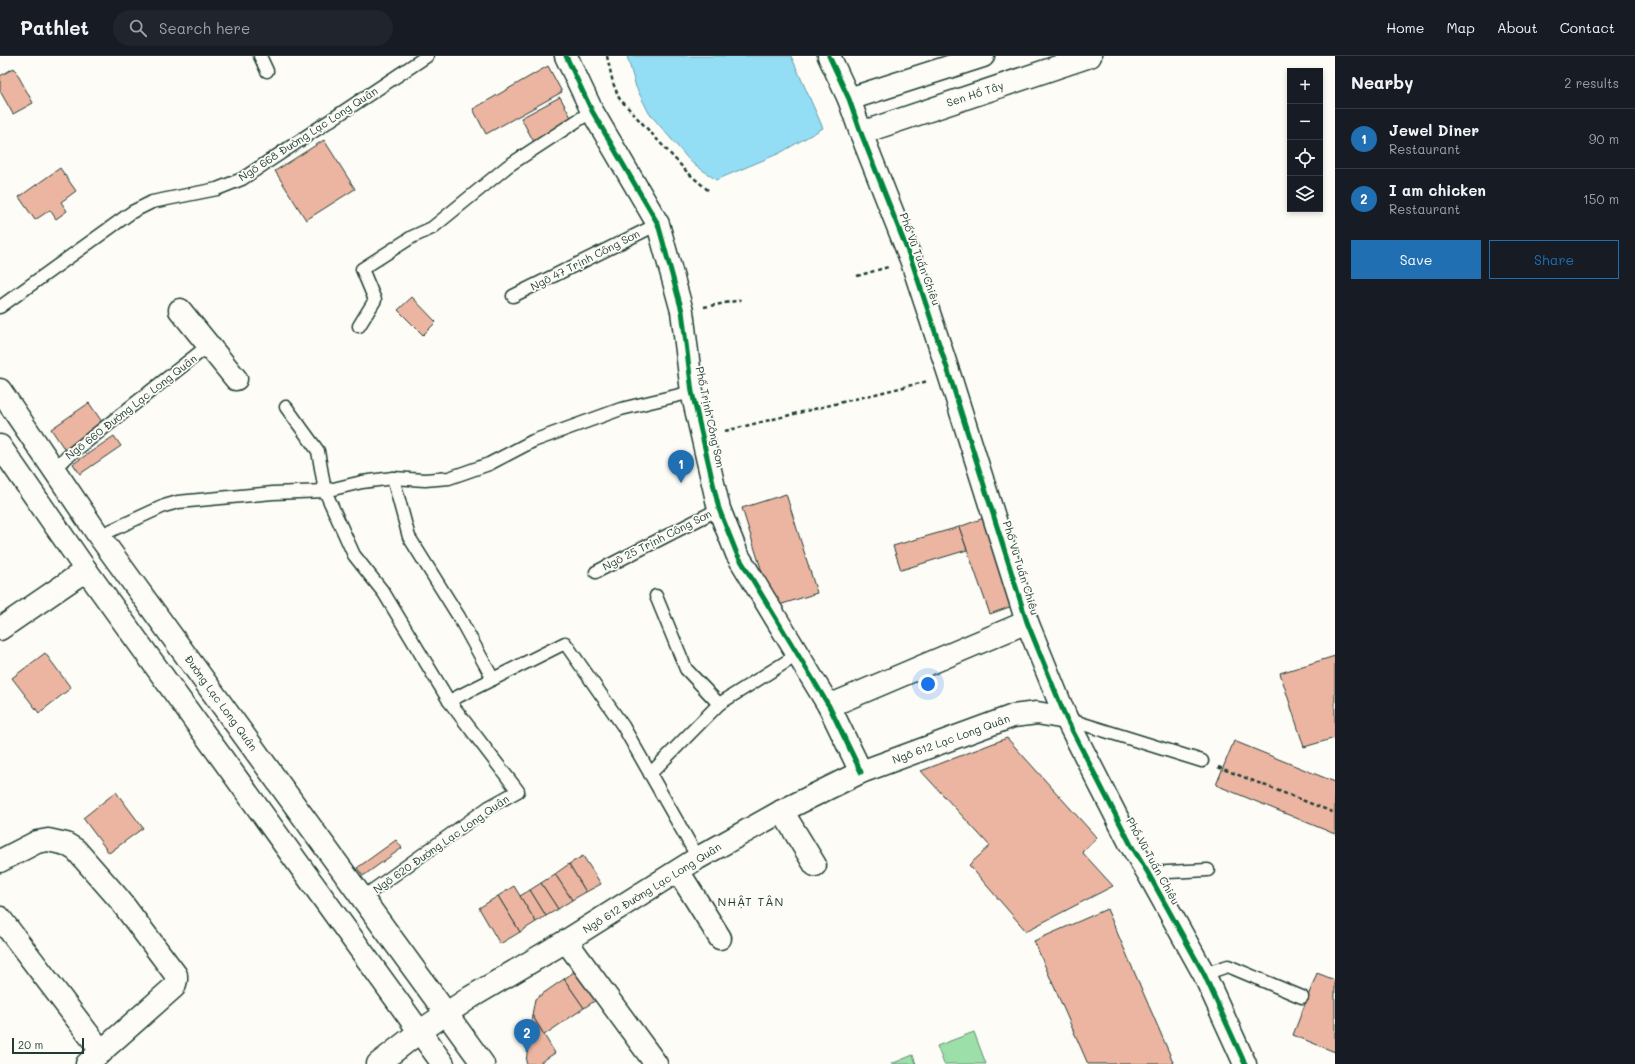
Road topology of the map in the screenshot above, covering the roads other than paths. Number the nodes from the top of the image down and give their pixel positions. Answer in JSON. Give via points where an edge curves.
{"nodes":[{"id":1,"x":260,"y":56,"type":"edge"},
{"id":2,"x":427,"y":56,"type":"edge"},
{"id":3,"x":566,"y":56,"type":"edge"},
{"id":4,"x":829,"y":56,"type":"edge"},
{"id":5,"x":983,"y":56,"type":"edge"},
{"id":6,"x":1090,"y":56,"type":"edge"},
{"id":7,"x":268,"y":71,"type":"dead end"},
{"id":8,"x":849,"y":99,"type":"junction"},
{"id":9,"x":592,"y":111,"type":"junction"},
{"id":10,"x":861,"y":133,"type":"junction"},
{"id":11,"x":658,"y":224,"type":"junction"},
{"id":12,"x":513,"y":296,"type":"dead end"},
{"id":13,"x":0,"y":307,"type":"edge"},
{"id":14,"x":180,"y":310,"type":"dead end"},
{"id":15,"x":359,"y":326,"type":"dead end"},
{"id":16,"x":209,"y":345,"type":"junction"},
{"id":17,"x":236,"y":379,"type":"dead end"},
{"id":18,"x":0,"y":390,"type":"edge"},
{"id":19,"x":692,"y":392,"type":"junction"},
{"id":20,"x":286,"y":407,"type":"dead end"},
{"id":21,"x":0,"y":446,"type":"edge"},
{"id":22,"x":52,"y":469,"type":"junction"},
{"id":23,"x":393,"y":478,"type":"junction"},
{"id":24,"x":325,"y":491,"type":"junction"},
{"id":25,"x":719,"y":509,"type":"junction"},
{"id":26,"x":99,"y":536,"type":"junction"},
{"id":27,"x":86,"y":570,"type":"junction"},
{"id":28,"x":596,"y":572,"type":"dead end"},
{"id":29,"x":656,"y":596,"type":"dead end"},
{"id":30,"x":1027,"y":622,"type":"junction"},
{"id":31,"x":0,"y":629,"type":"edge"},
{"id":32,"x":797,"y":655,"type":"junction"},
{"id":33,"x":493,"y":680,"type":"junction"},
{"id":34,"x":449,"y":701,"type":"junction"},
{"id":35,"x":719,"y":704,"type":"junction"},
{"id":36,"x":829,"y":706,"type":"junction"},
{"id":37,"x":1066,"y":718,"type":"junction"},
{"id":38,"x":1202,"y":761,"type":"road end"},
{"id":39,"x":861,"y":772,"type":"junction"},
{"id":40,"x":650,"y":774,"type":"junction"},
{"id":41,"x":782,"y":811,"type":"junction"},
{"id":42,"x":698,"y":858,"type":"junction"},
{"id":43,"x":0,"y":862,"type":"edge"},
{"id":44,"x":815,"y":864,"type":"dead end"},
{"id":45,"x":1208,"y":870,"type":"dead end"},
{"id":46,"x":678,"y":871,"type":"junction"},
{"id":47,"x":1148,"y":873,"type":"junction"},
{"id":48,"x":362,"y":898,"type":"junction"},
{"id":49,"x":0,"y":918,"type":"edge"},
{"id":50,"x":720,"y":938,"type":"dead end"},
{"id":51,"x":566,"y":941,"type":"junction"},
{"id":52,"x":1204,"y":974,"type":"junction"},
{"id":53,"x":1302,"y":997,"type":"dead end"},
{"id":54,"x":447,"y":1013,"type":"junction"},
{"id":55,"x":419,"y":1032,"type":"junction"},
{"id":56,"x":95,"y":1058,"type":"edge"},
{"id":57,"x":378,"y":1064,"type":"edge"},
{"id":58,"x":443,"y":1064,"type":"edge"},
{"id":59,"x":483,"y":1064,"type":"edge"},
{"id":60,"x":656,"y":1064,"type":"edge"},
{"id":61,"x":1245,"y":1064,"type":"edge"}],
"edges":[{"from":1,"to":7,"type":"lane"},
{"from":2,"to":13,"type":"lane","name":"Ngõ 668 Đường Lạc Long Quân","via":[[242,179],[217,188],[152,202],[132,212]]},
{"from":3,"to":9,"type":"street","name":"Phố Trịnh Công Sơn"},
{"from":4,"to":8,"type":"street","name":"Phố Vũ Tuấn Chiêu"},
{"from":5,"to":8,"type":"street"},
{"from":6,"to":10,"type":"street","name":"Sen Hồ Tây"},
{"from":8,"to":10,"type":"street","name":"Phố Vũ Tuấn Chiêu"},
{"from":9,"to":11,"type":"street","name":"Phố Trịnh Công Sơn"},
{"from":9,"to":15,"type":"lane","via":[[508,166],[432,228],[412,237],[362,269],[376,300]]},
{"from":10,"to":30,"type":"street","name":"Phố Vũ Tuấn Chiêu","via":[[912,262]]},
{"from":11,"to":12,"type":"lane","name":"Ngõ 47 Trịnh Công Sơn"},
{"from":11,"to":19,"type":"street","name":"Phố Trịnh Công Sơn","via":[[682,311]]},
{"from":14,"to":16,"type":"street"},
{"from":16,"to":17,"type":"street"},
{"from":16,"to":22,"type":"lane","name":"Ngõ 660 Đường Lạc Long Quân"},
{"from":18,"to":22,"type":"street","name":"Đường Lạc Long Quân"},
{"from":19,"to":23,"type":"lane","via":[[622,408],[533,441],[489,464],[449,478]]},
{"from":19,"to":25,"type":"street","name":"Phố Trịnh Công Sơn"},
{"from":20,"to":24,"type":"lane","via":[[318,452]]},
{"from":21,"to":27,"type":"street"},
{"from":22,"to":26,"type":"street","name":"Đường Lạc Long Quân"},
{"from":23,"to":24,"type":"lane"},
{"from":23,"to":33,"type":"lane","via":[[409,537],[459,617]]},
{"from":24,"to":26,"type":"lane","via":[[178,502]]},
{"from":24,"to":34,"type":"lane","via":[[354,555],[384,592]]},
{"from":25,"to":28,"type":"lane","name":"Ngõ 25 Trịnh Công Sơn"},
{"from":25,"to":32,"type":"street","name":"Phố Trịnh Công Sơn","via":[[737,554]]},
{"from":26,"to":48,"type":"street","name":"Đường Lạc Long Quân"},
{"from":27,"to":31,"type":"street"},
{"from":27,"to":55,"type":"street"},
{"from":29,"to":35,"type":"lane","via":[[686,669]]},
{"from":30,"to":36,"type":"street"},
{"from":30,"to":37,"type":"street","name":"Phố Vũ Tuấn Chiêu"},
{"from":32,"to":35,"type":"lane"},
{"from":32,"to":36,"type":"street","name":"Phố Trịnh Công Sơn"},
{"from":33,"to":34,"type":"lane"},
{"from":33,"to":40,"type":"lane","via":[[565,643],[623,726]]},
{"from":34,"to":48,"type":"lane","name":"Ngõ 620 Đường Lạc Long Quân","via":[[518,791],[489,807]]},
{"from":35,"to":40,"type":"lane"},
{"from":36,"to":39,"type":"street","name":"Phố Trịnh Công Sơn"},
{"from":37,"to":38,"type":"lane"},
{"from":37,"to":39,"type":"street","name":"Ngõ 612 Lạc Long Quân","via":[[1037,713],[1013,716]]},
{"from":37,"to":47,"type":"street","name":"Phố Vũ Tuấn Chiêu"},
{"from":39,"to":41,"type":"street","name":"Ngõ 612 Đường Lạc Long Quân"},
{"from":40,"to":42,"type":"lane"},
{"from":41,"to":42,"type":"street","name":"Ngõ 612 Đường Lạc Long Quân"},
{"from":41,"to":44,"type":"street"},
{"from":42,"to":46,"type":"street","name":"Ngõ 612 Đường Lạc Long Quân"},
{"from":43,"to":56,"type":"street","via":[[37,842],[48,840],[66,844],[76,850],[119,899],[174,971],[174,987]]},
{"from":45,"to":47,"type":"lane"},
{"from":46,"to":50,"type":"street"},
{"from":46,"to":51,"type":"street","name":"Ngõ 612 Đường Lạc Long Quân"},
{"from":47,"to":52,"type":"street","name":"Phố Vũ Tuấn Chiêu"},
{"from":48,"to":54,"type":"street","name":"Đường Lạc Long Quân"},
{"from":49,"to":56,"type":"street"},
{"from":51,"to":54,"type":"street","name":"Ngõ 612 Đường Lạc Long Quân","via":[[471,996]]},
{"from":51,"to":60,"type":"street"},
{"from":52,"to":53,"type":"lane","via":[[1228,966]]},
{"from":52,"to":61,"type":"street","name":"Phố Vũ Tuấn Chiêu"},
{"from":54,"to":55,"type":"street"},
{"from":54,"to":59,"type":"street","name":"Đường Lạc Long Quân"},
{"from":55,"to":57,"type":"street"},
{"from":55,"to":58,"type":"street"}]}
